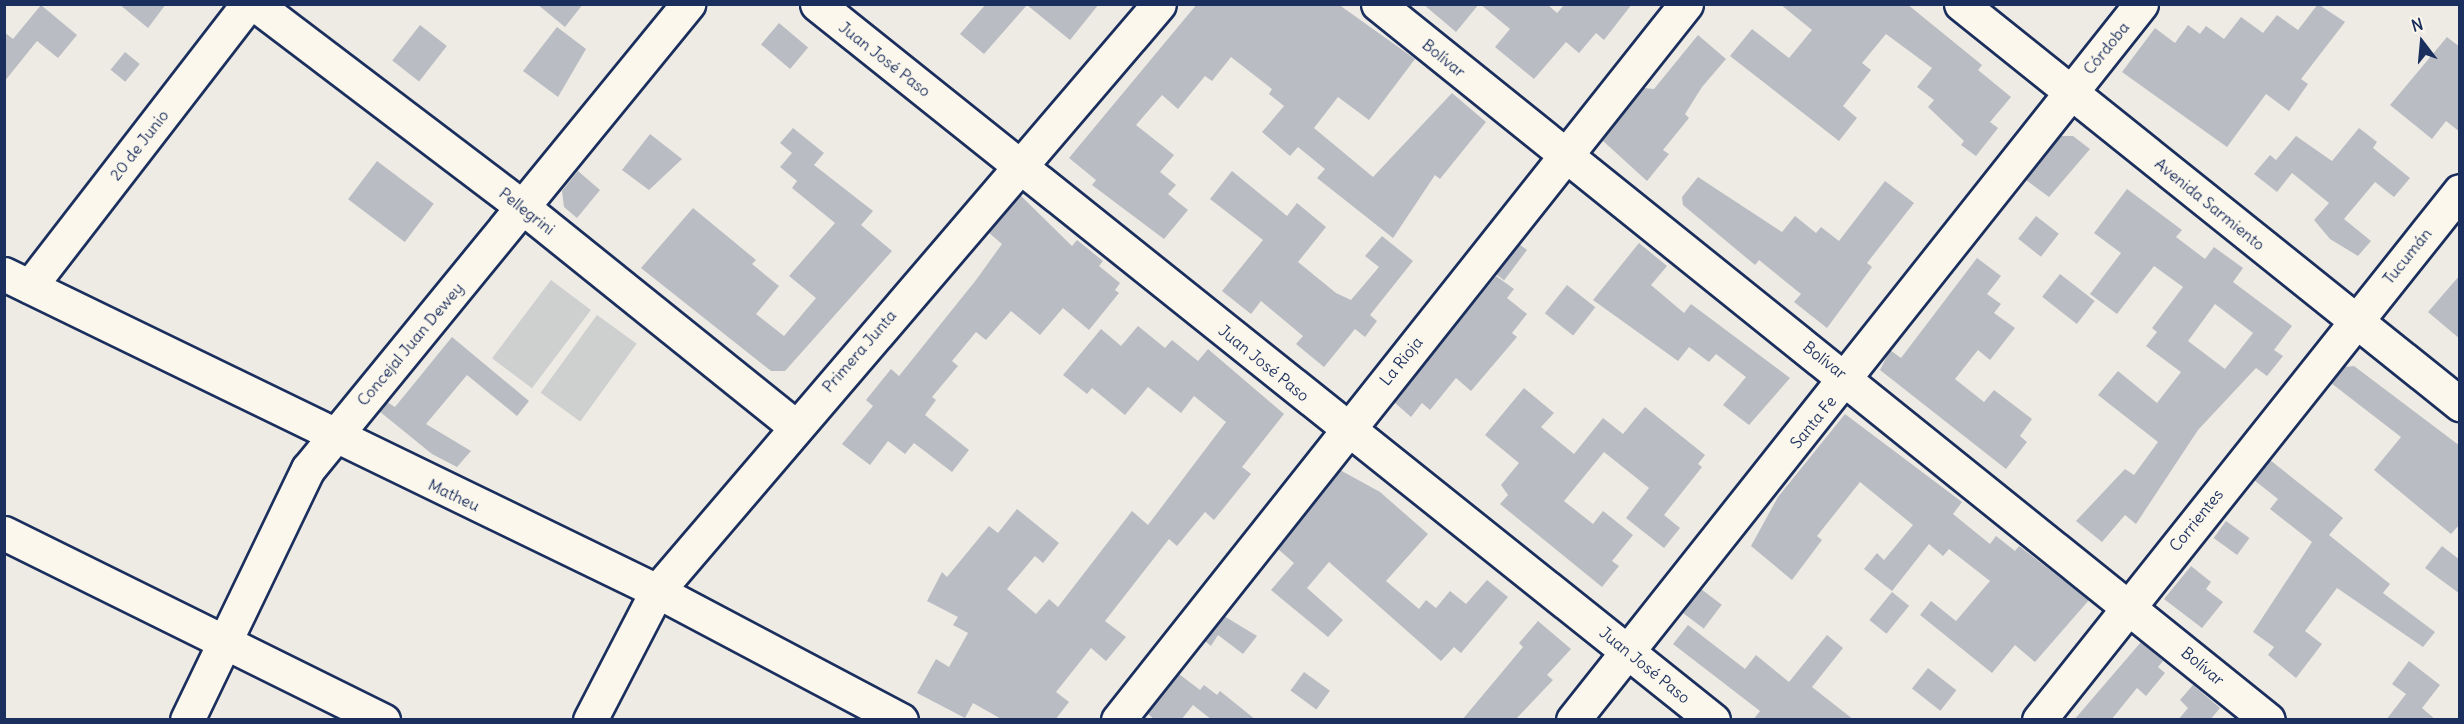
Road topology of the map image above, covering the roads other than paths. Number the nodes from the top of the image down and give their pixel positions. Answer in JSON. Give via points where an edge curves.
{"nodes":[{"id":1,"x":248,"y":4,"type":"edge"},
{"id":2,"x":255,"y":4,"type":"edge"},
{"id":3,"x":688,"y":4,"type":"edge"},
{"id":4,"x":817,"y":4,"type":"edge"},
{"id":5,"x":1159,"y":4,"type":"edge"},
{"id":6,"x":1378,"y":4,"type":"edge"},
{"id":7,"x":1686,"y":4,"type":"edge"},
{"id":8,"x":1960,"y":4,"type":"edge"},
{"id":9,"x":2141,"y":4,"type":"edge"},
{"id":10,"x":2071,"y":92,"type":"junction"},
{"id":11,"x":1565,"y":157,"type":"junction"},
{"id":12,"x":1020,"y":166,"type":"junction"},
{"id":13,"x":2460,"y":191,"type":"edge"},
{"id":14,"x":525,"y":209,"type":"junction"},
{"id":15,"x":17,"y":280,"type":"edge"},
{"id":16,"x":2355,"y":321,"type":"junction"},
{"id":17,"x":1848,"y":379,"type":"junction"},
{"id":18,"x":2460,"y":404,"type":"edge"},
{"id":19,"x":794,"y":425,"type":"junction"},
{"id":20,"x":1346,"y":430,"type":"junction"},
{"id":21,"x":331,"y":437,"type":"junction"},
{"id":22,"x":4,"y":532,"type":"edge"},
{"id":23,"x":657,"y":591,"type":"junction"},
{"id":24,"x":2129,"y":604,"type":"junction"},
{"id":25,"x":226,"y":642,"type":"junction"},
{"id":26,"x":1628,"y":650,"type":"junction"},
{"id":27,"x":187,"y":720,"type":"edge"},
{"id":28,"x":383,"y":720,"type":"edge"},
{"id":29,"x":590,"y":720,"type":"edge"},
{"id":30,"x":901,"y":720,"type":"edge"},
{"id":31,"x":1118,"y":720,"type":"edge"},
{"id":32,"x":1573,"y":720,"type":"edge"},
{"id":33,"x":1713,"y":720,"type":"edge"},
{"id":34,"x":2039,"y":720,"type":"edge"},
{"id":35,"x":2268,"y":720,"type":"edge"}],
"edges":[{"from":1,"to":15,"type":"street","name":"20 de Junio"},
{"from":2,"to":14,"type":"street","name":"Pellegrini"},
{"from":3,"to":14,"type":"street","name":"Concejal Juan Dewey"},
{"from":4,"to":12,"type":"street","name":"Juan José Paso"},
{"from":5,"to":12,"type":"street","name":"Primera Junta"},
{"from":6,"to":11,"type":"street","name":"Bolívar"},
{"from":7,"to":11,"type":"street","name":"La Rioja"},
{"from":8,"to":10,"type":"street","name":"Avenida Sarmiento"},
{"from":9,"to":10,"type":"street","name":"Córdoba"},
{"from":10,"to":16,"type":"street","name":"Avenida Sarmiento"},
{"from":10,"to":17,"type":"street","name":"Santa Fe"},
{"from":11,"to":17,"type":"street","name":"Bolívar"},
{"from":11,"to":20,"type":"street","name":"La Rioja"},
{"from":12,"to":19,"type":"street","name":"Primera Junta"},
{"from":12,"to":20,"type":"street","name":"Juan José Paso"},
{"from":13,"to":16,"type":"street","name":"Tucumán"},
{"from":14,"to":19,"type":"street","name":"Pellegrini"},
{"from":14,"to":21,"type":"street","name":"Concejal Juan Dewey"},
{"from":15,"to":21,"type":"street","name":"Matheu"},
{"from":16,"to":18,"type":"street","name":"Avenida Sarmiento"},
{"from":16,"to":24,"type":"street","name":"Corrientes"},
{"from":17,"to":24,"type":"street","name":"Bolívar"},
{"from":17,"to":26,"type":"street","name":"Santa Fe"},
{"from":19,"to":23,"type":"street","name":"Primera Junta"},
{"from":20,"to":26,"type":"street","name":"Juan José Paso"},
{"from":20,"to":31,"type":"street","name":"La Rioja"},
{"from":21,"to":23,"type":"street","name":"Matheu"},
{"from":21,"to":25,"type":"street","name":"Concejal Juan Dewey","via":[[308,469]]},
{"from":22,"to":25,"type":"street"},
{"from":23,"to":29,"type":"street","name":"Primera Junta"},
{"from":23,"to":30,"type":"street","name":"Matheu"},
{"from":24,"to":34,"type":"street","name":"Corrientes"},
{"from":24,"to":35,"type":"street","name":"Bolívar"},
{"from":25,"to":27,"type":"street","name":"Concejal Juan Dewey"},
{"from":25,"to":28,"type":"street"},
{"from":26,"to":32,"type":"street","name":"Santa Fe"},
{"from":26,"to":33,"type":"street","name":"Juan José Paso"}]}
